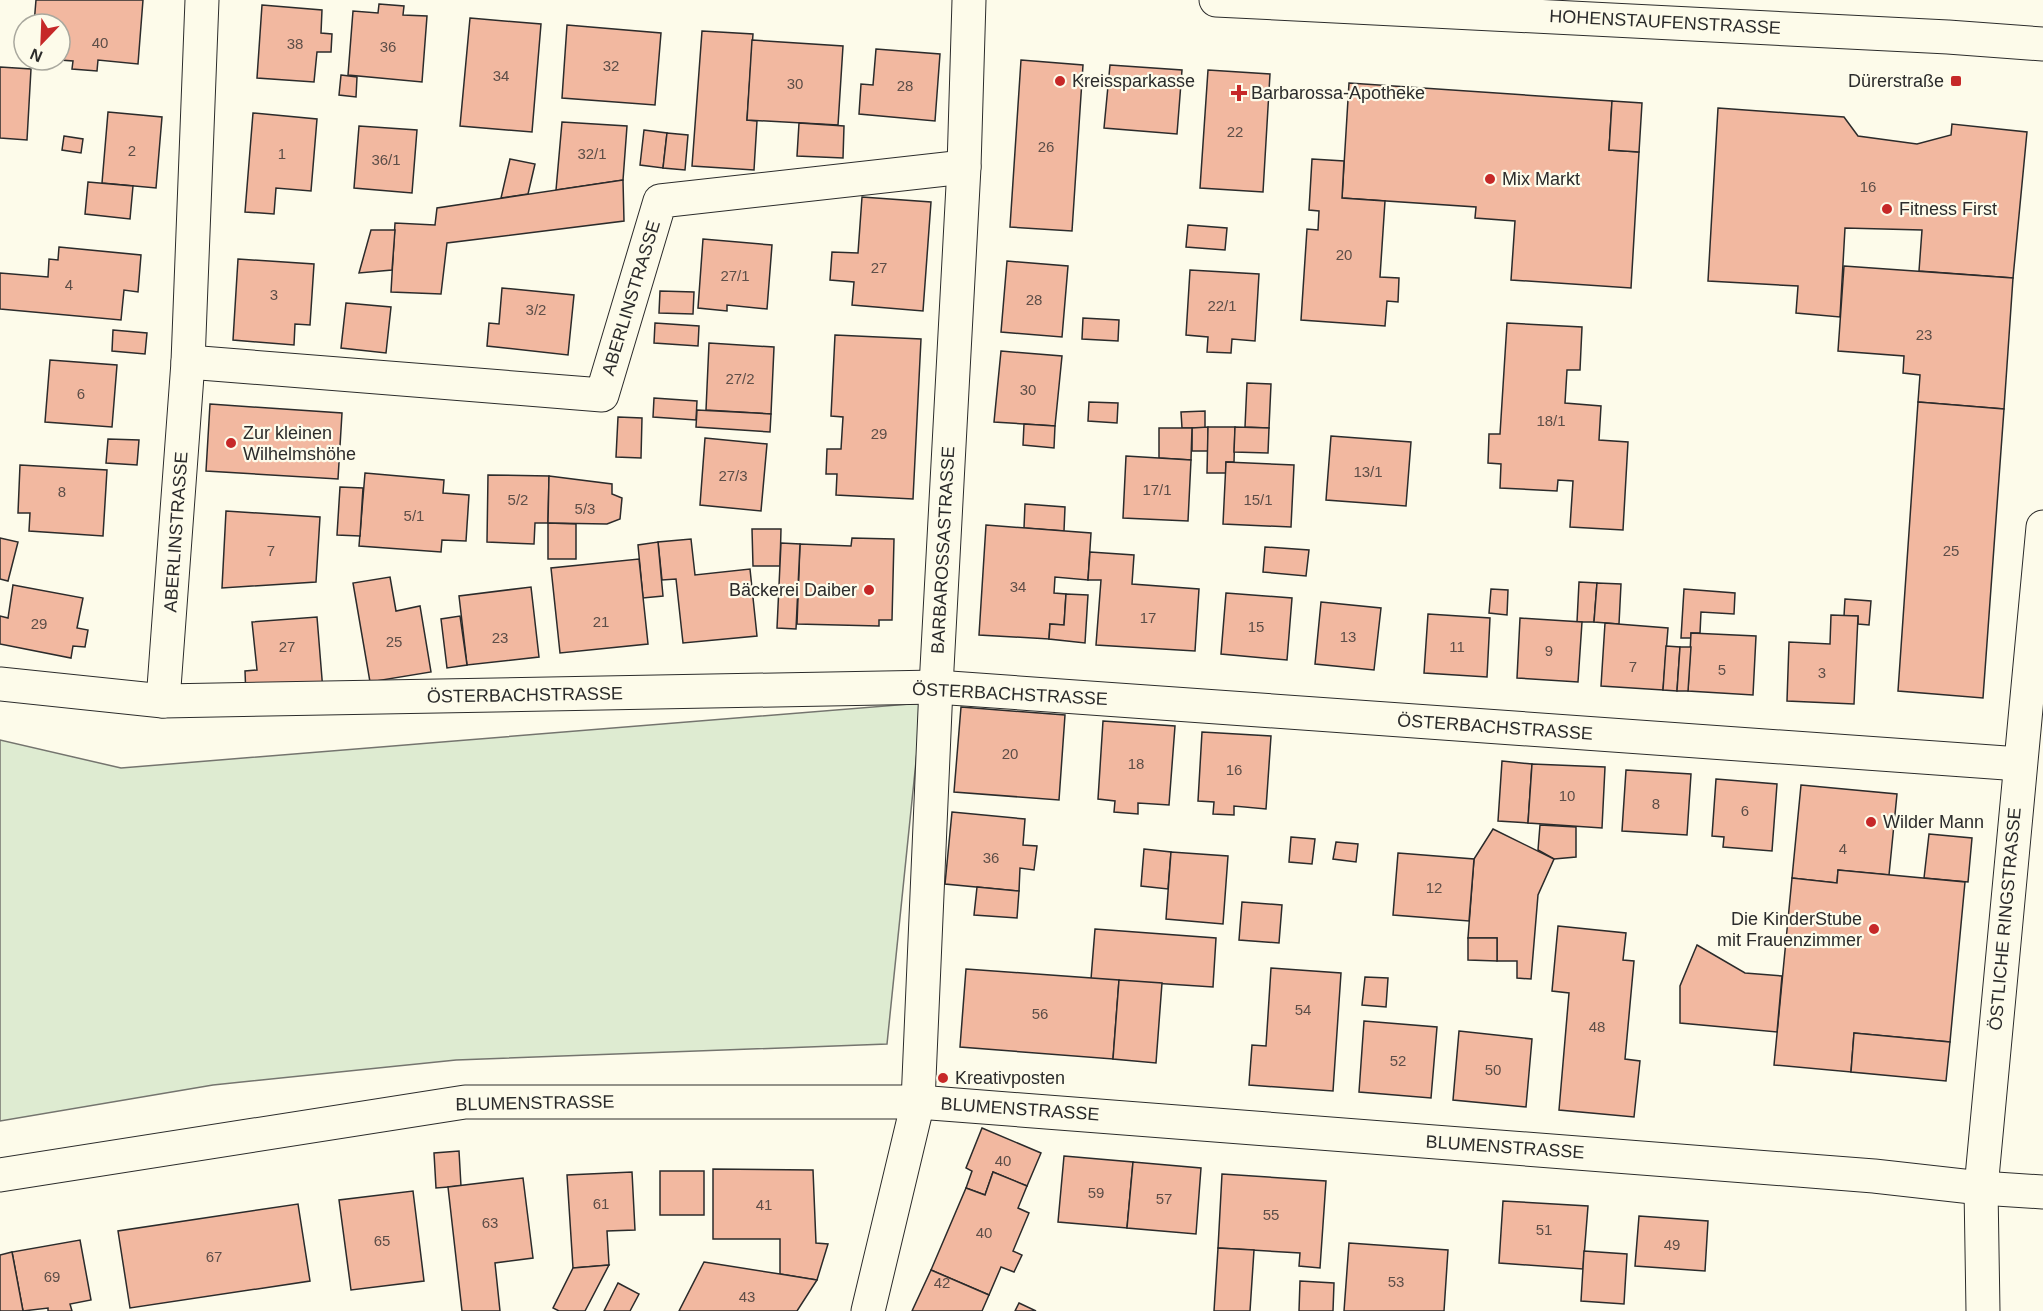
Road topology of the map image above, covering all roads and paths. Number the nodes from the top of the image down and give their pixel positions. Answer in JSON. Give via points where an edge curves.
{"nodes":[{"id":1,"x":202,"y":0,"type":"edge"},
{"id":2,"x":969,"y":0,"type":"edge"},
{"id":3,"x":1216,"y":0,"type":"edge"},
{"id":4,"x":1399,"y":5,"type":"edge"},
{"id":5,"x":2043,"y":44,"type":"edge"},
{"id":6,"x":964,"y":167,"type":"junction"},
{"id":7,"x":188,"y":362,"type":"junction"},
{"id":8,"x":2043,"y":527,"type":"edge"},
{"id":9,"x":2038,"y":625,"type":"edge"},
{"id":10,"x":0,"y":684,"type":"edge"},
{"id":11,"x":936,"y":687,"type":"junction"},
{"id":12,"x":163,"y":701,"type":"junction"},
{"id":13,"x":2020,"y":764,"type":"junction"},
{"id":14,"x":918,"y":1102,"type":"junction"},
{"id":15,"x":0,"y":1176,"type":"edge"},
{"id":16,"x":1981,"y":1188,"type":"junction"},
{"id":17,"x":2043,"y":1192,"type":"edge"},
{"id":18,"x":868,"y":1311,"type":"edge"},
{"id":19,"x":1983,"y":1311,"type":"edge"}],
"edges":[{"from":1,"to":7,"type":"street","name":"ABERLINSTRASSE"},
{"from":2,"to":6,"type":"street","name":"BARBAROSSASTRASSE"},
{"from":3,"to":4,"type":"street","name":"HOHENSTAUFENSTRASSE"},
{"from":4,"to":5,"type":"street","name":"HOHENSTAUFENSTRASSE"},
{"from":6,"to":7,"type":"street","name":"ABERLINSTRASSE","via":[[660,201],[602,395]]},
{"from":6,"to":11,"type":"street","name":"BARBAROSSASTRASSE"},
{"from":7,"to":12,"type":"street","name":"ABERLINSTRASSE"},
{"from":8,"to":9,"type":"street","name":"ÖSTLICHE RINGSTRASSE"},
{"from":9,"to":13,"type":"street","name":"ÖSTLICHE RINGSTRASSE"},
{"from":10,"to":12,"type":"street","name":"ÖSTERBACHSTRASSE"},
{"from":11,"to":12,"type":"street","name":"ÖSTERBACHSTRASSE"},
{"from":11,"to":13,"type":"street","name":"ÖSTERBACHSTRASSE"},
{"from":11,"to":14,"type":"street","name":"BARBAROSSASTRASSE"},
{"from":13,"to":16,"type":"street","name":"ÖSTLICHE RINGSTRASSE"},
{"from":14,"to":15,"type":"street","name":"BLUMENSTRASSE","via":[[465,1102]]},
{"from":14,"to":16,"type":"street","name":"BLUMENSTRASSE","via":[[1851,1174]]},
{"from":14,"to":18,"type":"street","name":"BARBAROSSASTRASSE"},
{"from":16,"to":17,"type":"street","name":"BLUMENSTRASSE"},
{"from":16,"to":19,"type":"street","name":"ÖSTLICHE RINGSTRASSE"}]}
